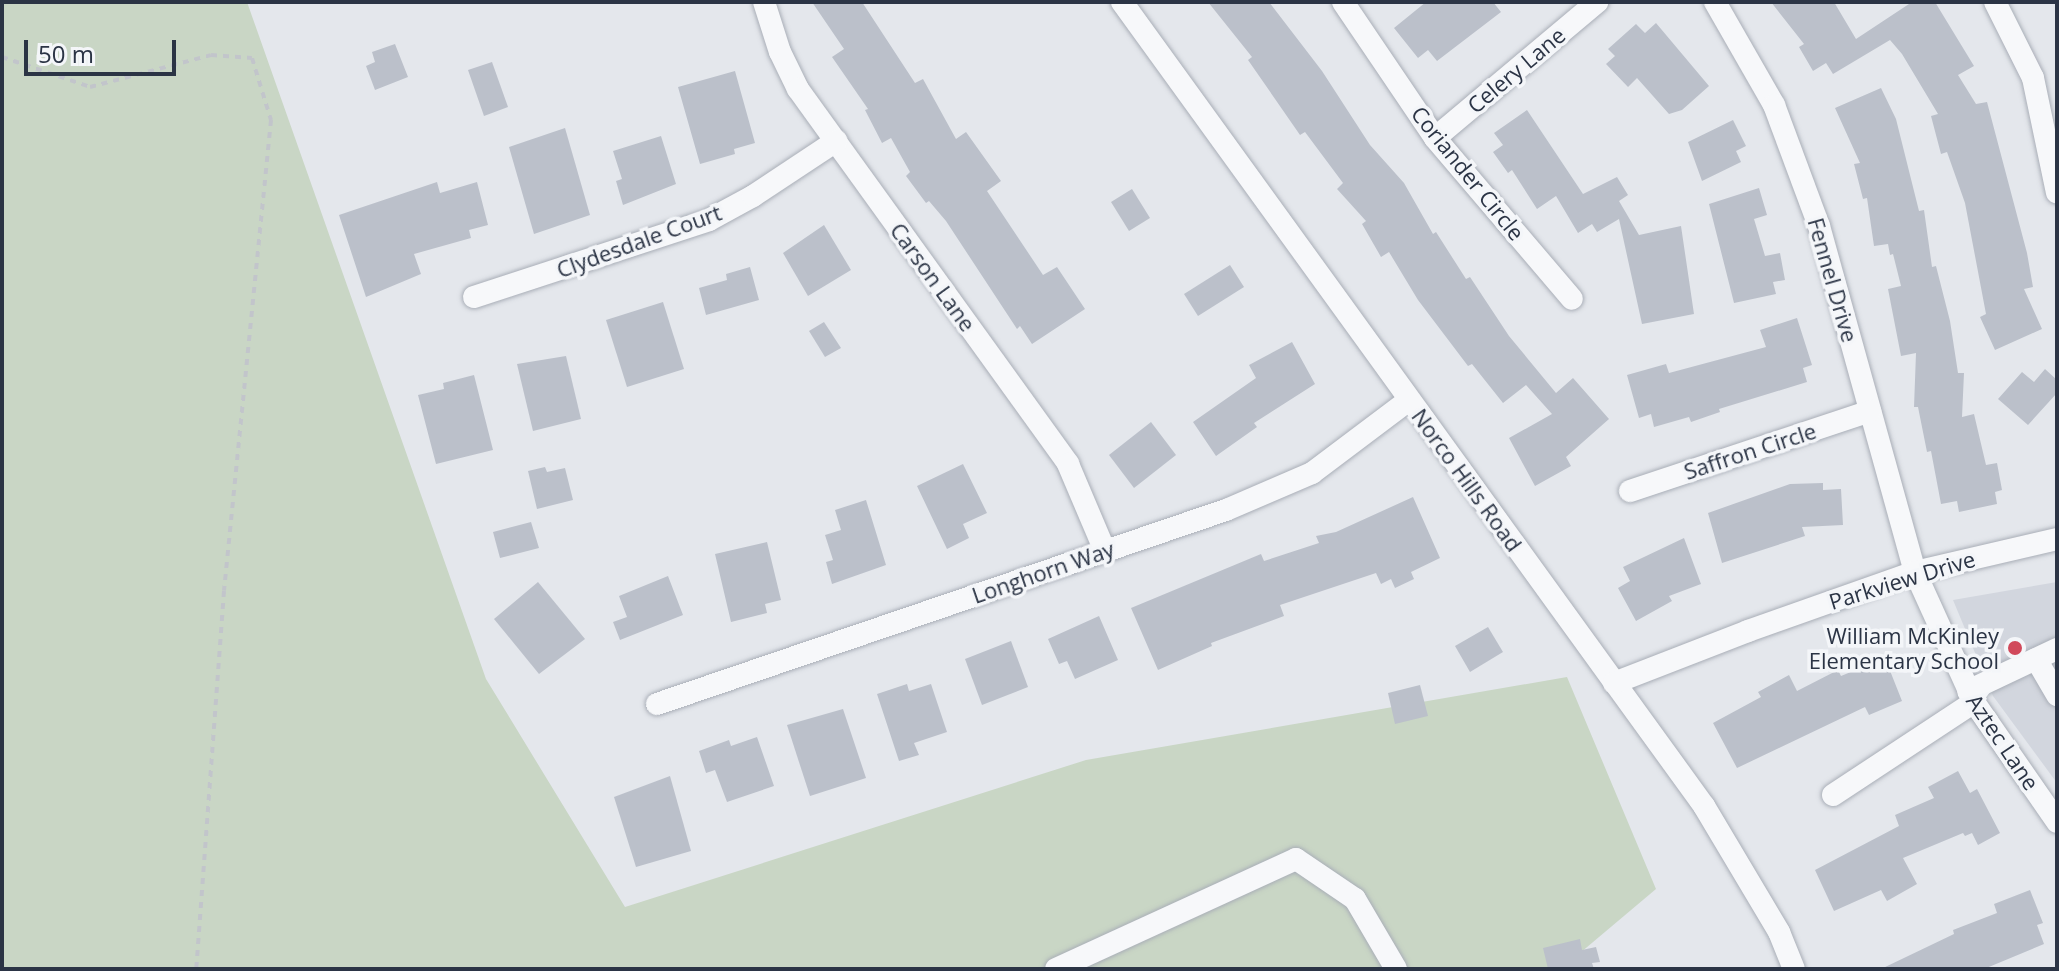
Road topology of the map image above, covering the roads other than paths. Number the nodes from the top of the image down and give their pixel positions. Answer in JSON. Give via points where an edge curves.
{"nodes":[{"id":1,"x":764,"y":2,"type":"edge"},
{"id":2,"x":1122,"y":2,"type":"edge"},
{"id":3,"x":1343,"y":2,"type":"edge"},
{"id":4,"x":1597,"y":2,"type":"edge"},
{"id":5,"x":1715,"y":2,"type":"edge"},
{"id":6,"x":1995,"y":2,"type":"edge"},
{"id":7,"x":1435,"y":138,"type":"junction"},
{"id":8,"x":836,"y":141,"type":"junction"},
{"id":9,"x":2057,"y":193,"type":"edge"},
{"id":10,"x":474,"y":297,"type":"dead end"},
{"id":11,"x":1572,"y":299,"type":"dead end"},
{"id":12,"x":1409,"y":400,"type":"junction"},
{"id":13,"x":1870,"y":411,"type":"junction"},
{"id":14,"x":1630,"y":491,"type":"dead end"},
{"id":15,"x":2057,"y":539,"type":"edge"},
{"id":16,"x":1105,"y":551,"type":"junction"},
{"id":17,"x":1915,"y":572,"type":"junction"},
{"id":18,"x":2057,"y":649,"type":"edge"},
{"id":19,"x":2036,"y":659,"type":"junction"},
{"id":20,"x":1614,"y":683,"type":"junction"},
{"id":21,"x":2057,"y":695,"type":"edge"},
{"id":22,"x":1971,"y":697,"type":"junction"},
{"id":23,"x":657,"y":704,"type":"dead end"},
{"id":24,"x":1833,"y":795,"type":"dead end"},
{"id":25,"x":2057,"y":822,"type":"edge"},
{"id":26,"x":1056,"y":969,"type":"edge"},
{"id":27,"x":1396,"y":969,"type":"edge"},
{"id":28,"x":1794,"y":969,"type":"edge"}],
"edges":[{"from":1,"to":8,"type":"street","name":"Carson Lane","via":[[798,89]]},
{"from":2,"to":12,"type":"street","name":"Norco Hills Road"},
{"from":3,"to":7,"type":"street","name":"Coriander Circle"},
{"from":4,"to":7,"type":"street","name":"Celery Lane"},
{"from":5,"to":13,"type":"street","name":"Fennel Drive","via":[[1774,105],[1819,226]]},
{"from":6,"to":9,"type":"street","via":[[2033,78]]},
{"from":7,"to":11,"type":"street","name":"Coriander Circle"},
{"from":8,"to":10,"type":"street","name":"Clydesdale Court","via":[[709,220]]},
{"from":8,"to":16,"type":"street","name":"Carson Lane","via":[[1068,464]]},
{"from":12,"to":16,"type":"street","name":"Longhorn Way","via":[[1312,473],[1226,510]]},
{"from":12,"to":20,"type":"street","name":"Norco Hills Road"},
{"from":13,"to":14,"type":"street","name":"Saffron Circle"},
{"from":13,"to":17,"type":"street","name":"Fennel Drive"},
{"from":15,"to":17,"type":"street","name":"Parkview Drive"},
{"from":16,"to":23,"type":"street","name":"Longhorn Way"},
{"from":17,"to":20,"type":"street","name":"Parkview Drive"},
{"from":17,"to":22,"type":"street","name":"Aztec Lane"},
{"from":18,"to":19,"type":"street"},
{"from":19,"to":21,"type":"street"},
{"from":19,"to":22,"type":"street"},
{"from":20,"to":28,"type":"street","name":"Norco Hills Road","via":[[1704,806],[1779,932]]},
{"from":22,"to":24,"type":"street"},
{"from":22,"to":25,"type":"street","name":"Aztec Lane"},
{"from":26,"to":27,"type":"street","via":[[1296,859],[1355,899]]}]}
